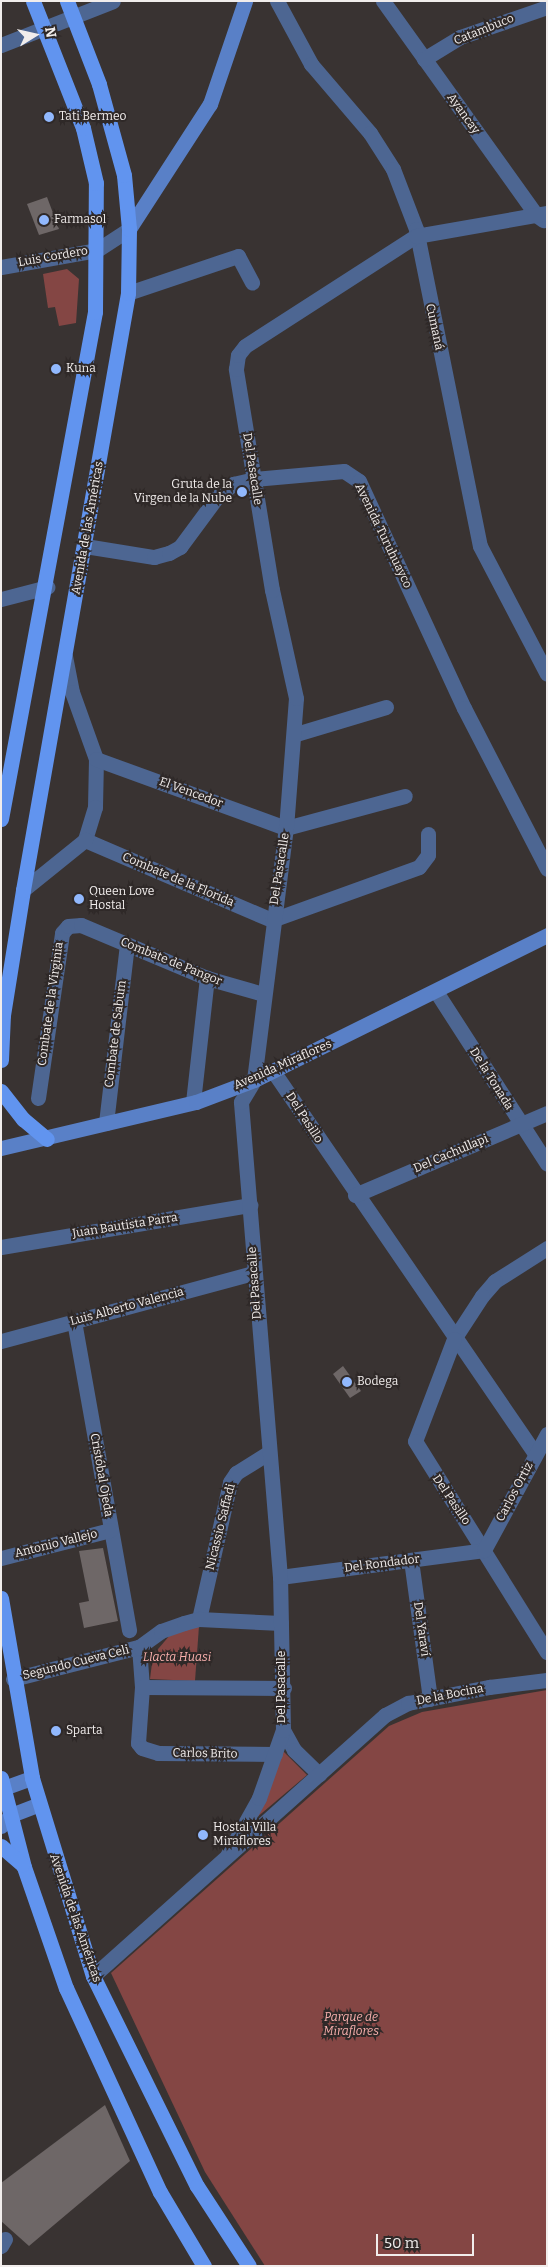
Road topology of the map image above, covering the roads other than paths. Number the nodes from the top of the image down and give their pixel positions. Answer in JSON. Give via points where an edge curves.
{"nodes":[{"id":1,"x":33,"y":1,"type":"edge"},
{"id":2,"x":68,"y":1,"type":"edge"},
{"id":3,"x":113,"y":1,"type":"edge"},
{"id":4,"x":245,"y":1,"type":"edge"},
{"id":5,"x":277,"y":1,"type":"edge"},
{"id":6,"x":383,"y":1,"type":"edge"},
{"id":7,"x":547,"y":7,"type":"edge"},
{"id":8,"x":74,"y":17,"type":"junction"},
{"id":9,"x":43,"y":28,"type":"junction"},
{"id":10,"x":1,"y":45,"type":"edge"},
{"id":11,"x":424,"y":58,"type":"junction"},
{"id":12,"x":543,"y":217,"type":"edge"},
{"id":13,"x":129,"y":228,"type":"junction"},
{"id":14,"x":416,"y":236,"type":"junction"},
{"id":15,"x":97,"y":250,"type":"junction"},
{"id":16,"x":1,"y":267,"type":"edge"},
{"id":17,"x":252,"y":282,"type":"dead end"},
{"id":18,"x":128,"y":293,"type":"junction"},
{"id":19,"x":254,"y":479,"type":"junction"},
{"id":20,"x":85,"y":546,"type":"junction"},
{"id":21,"x":47,"y":587,"type":"junction"},
{"id":22,"x":1,"y":599,"type":"edge"},
{"id":23,"x":65,"y":656,"type":"junction"},
{"id":24,"x":547,"y":674,"type":"edge"},
{"id":25,"x":386,"y":707,"type":"dead end"},
{"id":26,"x":296,"y":734,"type":"junction"},
{"id":27,"x":96,"y":759,"type":"junction"},
{"id":28,"x":405,"y":796,"type":"dead end"},
{"id":29,"x":1,"y":819,"type":"edge"},
{"id":30,"x":286,"y":828,"type":"junction"},
{"id":31,"x":428,"y":834,"type":"dead end"},
{"id":32,"x":84,"y":840,"type":"junction"},
{"id":33,"x":547,"y":868,"type":"edge"},
{"id":34,"x":24,"y":890,"type":"junction"},
{"id":35,"x":272,"y":920,"type":"junction"},
{"id":36,"x":81,"y":925,"type":"joint"},
{"id":37,"x":547,"y":935,"type":"edge"},
{"id":38,"x":127,"y":944,"type":"junction"},
{"id":39,"x":208,"y":978,"type":"junction"},
{"id":40,"x":436,"y":993,"type":"junction"},
{"id":41,"x":263,"y":994,"type":"junction"},
{"id":42,"x":2,"y":1015,"type":"edge"},
{"id":43,"x":1,"y":1060,"type":"edge"},
{"id":44,"x":273,"y":1071,"type":"junction"},
{"id":45,"x":254,"y":1080,"type":"junction"},
{"id":46,"x":1,"y":1090,"type":"edge"},
{"id":47,"x":38,"y":1098,"type":"dead end"},
{"id":48,"x":193,"y":1102,"type":"junction"},
{"id":49,"x":547,"y":1113,"type":"edge"},
{"id":50,"x":106,"y":1123,"type":"junction"},
{"id":51,"x":519,"y":1124,"type":"junction"},
{"id":52,"x":47,"y":1139,"type":"junction"},
{"id":53,"x":1,"y":1148,"type":"edge"},
{"id":54,"x":547,"y":1164,"type":"edge"},
{"id":55,"x":355,"y":1194,"type":"junction"},
{"id":56,"x":250,"y":1205,"type":"junction"},
{"id":57,"x":1,"y":1247,"type":"edge"},
{"id":58,"x":547,"y":1248,"type":"edge"},
{"id":59,"x":253,"y":1273,"type":"junction"},
{"id":60,"x":74,"y":1321,"type":"junction"},
{"id":61,"x":454,"y":1339,"type":"junction"},
{"id":62,"x":1,"y":1341,"type":"edge"},
{"id":63,"x":547,"y":1434,"type":"edge"},
{"id":64,"x":269,"y":1452,"type":"junction"},
{"id":65,"x":535,"y":1454,"type":"junction"},
{"id":66,"x":110,"y":1530,"type":"junction"},
{"id":67,"x":484,"y":1550,"type":"junction"},
{"id":68,"x":1,"y":1558,"type":"edge"},
{"id":69,"x":412,"y":1560,"type":"junction"},
{"id":70,"x":280,"y":1576,"type":"junction"},
{"id":71,"x":1,"y":1598,"type":"edge"},
{"id":72,"x":199,"y":1619,"type":"junction"},
{"id":73,"x":281,"y":1623,"type":"junction"},
{"id":74,"x":129,"y":1630,"type":"dead end"},
{"id":75,"x":139,"y":1647,"type":"junction"},
{"id":76,"x":547,"y":1652,"type":"edge"},
{"id":77,"x":13,"y":1678,"type":"junction"},
{"id":78,"x":547,"y":1680,"type":"edge"},
{"id":79,"x":142,"y":1687,"type":"junction"},
{"id":80,"x":284,"y":1688,"type":"junction"},
{"id":81,"x":430,"y":1699,"type":"junction"},
{"id":82,"x":282,"y":1730,"type":"junction"},
{"id":83,"x":275,"y":1754,"type":"junction"},
{"id":84,"x":319,"y":1774,"type":"junction"},
{"id":85,"x":32,"y":1778,"type":"junction"},
{"id":86,"x":2,"y":1785,"type":"edge"},
{"id":87,"x":40,"y":1804,"type":"junction"},
{"id":88,"x":6,"y":1821,"type":"edge"},
{"id":89,"x":1,"y":1846,"type":"edge"},
{"id":90,"x":228,"y":1854,"type":"junction"},
{"id":91,"x":24,"y":1867,"type":"junction"},
{"id":92,"x":93,"y":1976,"type":"junction"},
{"id":93,"x":204,"y":2266,"type":"edge"},
{"id":94,"x":249,"y":2266,"type":"edge"}],
"edges":[{"from":1,"to":9,"type":"main road"},
{"from":2,"to":8,"type":"main road","name":"Avenida de las Américas"},
{"from":3,"to":8,"type":"street"},
{"from":4,"to":13,"type":"street","via":[[210,104]]},
{"from":5,"to":14,"type":"street","name":"Cumaná","via":[[310,64],[370,133],[393,169]]},
{"from":6,"to":11,"type":"street","name":"Ayancay"},
{"from":7,"to":11,"type":"street","name":"Catambuco","via":[[460,37]]},
{"from":8,"to":9,"type":"street"},
{"from":8,"to":13,"type":"main road","name":"Avenida de las Américas","via":[[112,125],[124,175]]},
{"from":9,"to":10,"type":"street"},
{"from":9,"to":15,"type":"main road","via":[[91,158],[96,183]]},
{"from":11,"to":12,"type":"street","name":"Ayancay"},
{"from":12,"to":14,"type":"street","name":"Del Pasacalle"},
{"from":13,"to":15,"type":"street","name":"Luis Cordero"},
{"from":13,"to":18,"type":"main road","name":"Avenida de las Américas"},
{"from":14,"to":19,"type":"street","name":"Del Pasacalle","via":[[245,346],[238,355],[236,369]]},
{"from":14,"to":24,"type":"street","name":"Cumaná","via":[[480,546]]},
{"from":15,"to":16,"type":"street","name":"Luis Cordero"},
{"from":15,"to":21,"type":"main road","via":[[95,312]]},
{"from":17,"to":18,"type":"street","via":[[238,256]]},
{"from":18,"to":20,"type":"main road","name":"Avenida de las Américas"},
{"from":19,"to":20,"type":"street","name":"Avenida Turuhuayco","via":[[233,484],[217,497],[180,547],[169,553],[154,557]]},
{"from":19,"to":26,"type":"street","name":"Del Pasacalle","via":[[272,590],[296,698]]},
{"from":19,"to":33,"type":"street","name":"Avenida Turuhuayco","via":[[344,471],[359,481],[464,708]]},
{"from":20,"to":23,"type":"main road","name":"Avenida de las Américas"},
{"from":21,"to":22,"type":"street"},
{"from":21,"to":29,"type":"main road"},
{"from":23,"to":27,"type":"street","via":[[72,692]]},
{"from":23,"to":34,"type":"main road","name":"Avenida de las Américas"},
{"from":25,"to":26,"type":"street"},
{"from":26,"to":30,"type":"street","name":"Del Pasacalle"},
{"from":27,"to":30,"type":"street","name":"El Vencedor"},
{"from":27,"to":32,"type":"street","via":[[95,807]]},
{"from":28,"to":30,"type":"street"},
{"from":30,"to":35,"type":"street","name":"Del Pasacalle"},
{"from":31,"to":35,"type":"street","via":[[428,854],[419,867]]},
{"from":32,"to":34,"type":"street"},
{"from":32,"to":35,"type":"street","name":"Combate de la Florida"},
{"from":34,"to":42,"type":"main road","name":"Avenida de las Américas"},
{"from":35,"to":41,"type":"street","name":"Del Pasacalle"},
{"from":36,"to":38,"type":"street","name":"Combate de Pangor"},
{"from":36,"to":47,"type":"street","name":"Combate de la Virginia","via":[[68,926],[62,933]]},
{"from":37,"to":40,"type":"street","name":"Avenida Miraflores"},
{"from":38,"to":39,"type":"street","name":"Combate de Pangor"},
{"from":38,"to":50,"type":"street","name":"Combate de Sabum"},
{"from":39,"to":41,"type":"street","name":"Combate de Pangor"},
{"from":39,"to":48,"type":"street"},
{"from":40,"to":44,"type":"street","name":"Avenida Miraflores"},
{"from":40,"to":51,"type":"street","name":"De la Tonada"},
{"from":41,"to":45,"type":"street","name":"Del Pasacalle"},
{"from":42,"to":43,"type":"main road","name":"Avenida de las Américas"},
{"from":44,"to":45,"type":"street","name":"Avenida Miraflores"},
{"from":44,"to":55,"type":"street","name":"Del Pasillo"},
{"from":45,"to":48,"type":"street","name":"Avenida Miraflores"},
{"from":45,"to":56,"type":"street","name":"Del Pasacalle","via":[[241,1102]]},
{"from":46,"to":52,"type":"main road","via":[[23,1119]]},
{"from":48,"to":50,"type":"street","name":"Avenida Miraflores"},
{"from":49,"to":51,"type":"street","name":"Del Cachullapi"},
{"from":50,"to":52,"type":"street","name":"Avenida Miraflores"},
{"from":51,"to":54,"type":"street","name":"De la Tonada"},
{"from":51,"to":55,"type":"street","name":"Del Cachullapi"},
{"from":52,"to":53,"type":"street","name":"Avenida Miraflores"},
{"from":55,"to":61,"type":"street","name":"Del Pasillo"},
{"from":56,"to":57,"type":"street","name":"Juan Bautista Parra"},
{"from":56,"to":59,"type":"street","name":"Del Pasacalle"},
{"from":58,"to":61,"type":"street","via":[[495,1281]]},
{"from":59,"to":60,"type":"street","name":"Luis Alberto Valencia"},
{"from":59,"to":64,"type":"street","name":"Del Pasacalle"},
{"from":60,"to":62,"type":"street","name":"Luis Alberto Valencia"},
{"from":60,"to":66,"type":"street","name":"Cristóbal Ojeda"},
{"from":61,"to":65,"type":"street","name":"Del Pasillo"},
{"from":61,"to":67,"type":"street","name":"Del Pasillo","via":[[415,1440],[417,1448]]},
{"from":63,"to":65,"type":"street","name":"Carlos Ortiz"},
{"from":64,"to":70,"type":"street","name":"Del Pasacalle"},
{"from":64,"to":72,"type":"street","name":"Nicassio Saffadi","via":[[236,1472],[230,1482]]},
{"from":65,"to":67,"type":"street","name":"Carlos Ortiz"},
{"from":66,"to":68,"type":"street","name":"Antonio Vallejo"},
{"from":66,"to":74,"type":"street","name":"Cristóbal Ojeda"},
{"from":67,"to":69,"type":"street","name":"Del Rondador"},
{"from":67,"to":76,"type":"street","name":"Del Pasillo"},
{"from":69,"to":70,"type":"street","name":"Del Rondador"},
{"from":69,"to":81,"type":"street","name":"Del Yaraví"},
{"from":70,"to":73,"type":"street","name":"Del Pasacalle"},
{"from":71,"to":77,"type":"main road","name":"Avenida de las Américas"},
{"from":72,"to":73,"type":"street","name":"Segundo Cueva Celi"},
{"from":72,"to":75,"type":"street","name":"Segundo Cueva Celi","via":[[170,1627]]},
{"from":73,"to":80,"type":"street","name":"Del Pasacalle"},
{"from":75,"to":77,"type":"street","name":"Segundo Cueva Celi"},
{"from":75,"to":79,"type":"street"},
{"from":77,"to":85,"type":"main road","name":"Avenida de las Américas"},
{"from":78,"to":81,"type":"street","name":"De la Bocina"},
{"from":79,"to":80,"type":"street"},
{"from":79,"to":83,"type":"street","name":"Carlos Brito","via":[[138,1743],[158,1753]]},
{"from":80,"to":82,"type":"street","name":"Del Pasacalle"},
{"from":81,"to":84,"type":"street","name":"De la Bocina","via":[[408,1703],[385,1715]]},
{"from":82,"to":83,"type":"street","name":"Del Pasacalle"},
{"from":82,"to":84,"type":"street","name":"Del Pasacalle","via":[[294,1750]]},
{"from":83,"to":90,"type":"street","name":"Del Pasacalle","via":[[259,1798]]},
{"from":84,"to":90,"type":"street","name":"Del Pasacalle"},
{"from":85,"to":86,"type":"street"},
{"from":85,"to":87,"type":"main road","name":"Avenida de las Américas"},
{"from":86,"to":88,"type":"main road"},
{"from":87,"to":88,"type":"street"},
{"from":87,"to":92,"type":"main road","name":"Avenida de las Américas"},
{"from":88,"to":91,"type":"main road"},
{"from":89,"to":91,"type":"main road","via":[[13,1853]]},
{"from":90,"to":92,"type":"street","name":"Del Pasacalle"},
{"from":91,"to":93,"type":"main road","via":[[66,1988],[108,2084],[160,2192]]},
{"from":92,"to":94,"type":"main road","name":"Avenida de las Américas","via":[[196,2186]]}]}
